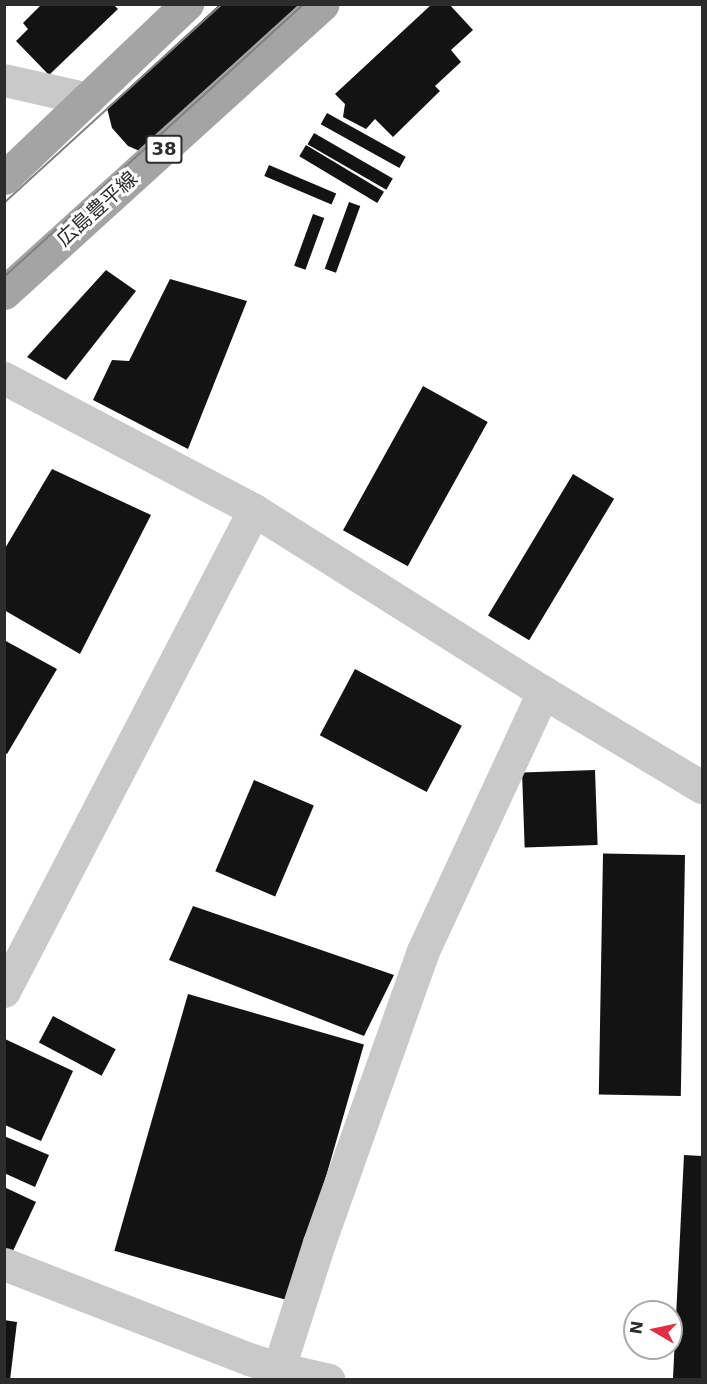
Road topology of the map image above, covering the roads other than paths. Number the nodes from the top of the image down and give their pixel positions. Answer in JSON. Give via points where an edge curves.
{"nodes":[{"id":1,"x":187,"y":4,"type":"edge"},
{"id":2,"x":323,"y":4,"type":"edge"},
{"id":3,"x":4,"y":80,"type":"edge"},
{"id":4,"x":88,"y":99,"type":"junction"},
{"id":5,"x":4,"y":178,"type":"edge"},
{"id":6,"x":4,"y":293,"type":"edge"},
{"id":7,"x":4,"y":378,"type":"edge"},
{"id":8,"x":254,"y":510,"type":"junction"},
{"id":9,"x":543,"y":692,"type":"junction"},
{"id":10,"x":702,"y":787,"type":"edge"},
{"id":11,"x":4,"y":991,"type":"edge"},
{"id":12,"x":4,"y":1264,"type":"edge"},
{"id":13,"x":276,"y":1374,"type":"edge"},
{"id":14,"x":329,"y":1380,"type":"edge"}],
"edges":[{"from":1,"to":4,"type":"main road"},
{"from":2,"to":6,"type":"main road","name":"広島豊平線","number":"38"},
{"from":3,"to":4,"type":"street"},
{"from":4,"to":5,"type":"main road"},
{"from":7,"to":8,"type":"street"},
{"from":8,"to":9,"type":"street"},
{"from":8,"to":11,"type":"street"},
{"from":9,"to":10,"type":"street"},
{"from":9,"to":13,"type":"street","via":[[422,953]]},
{"from":12,"to":13,"type":"street"},
{"from":13,"to":14,"type":"street"}]}
